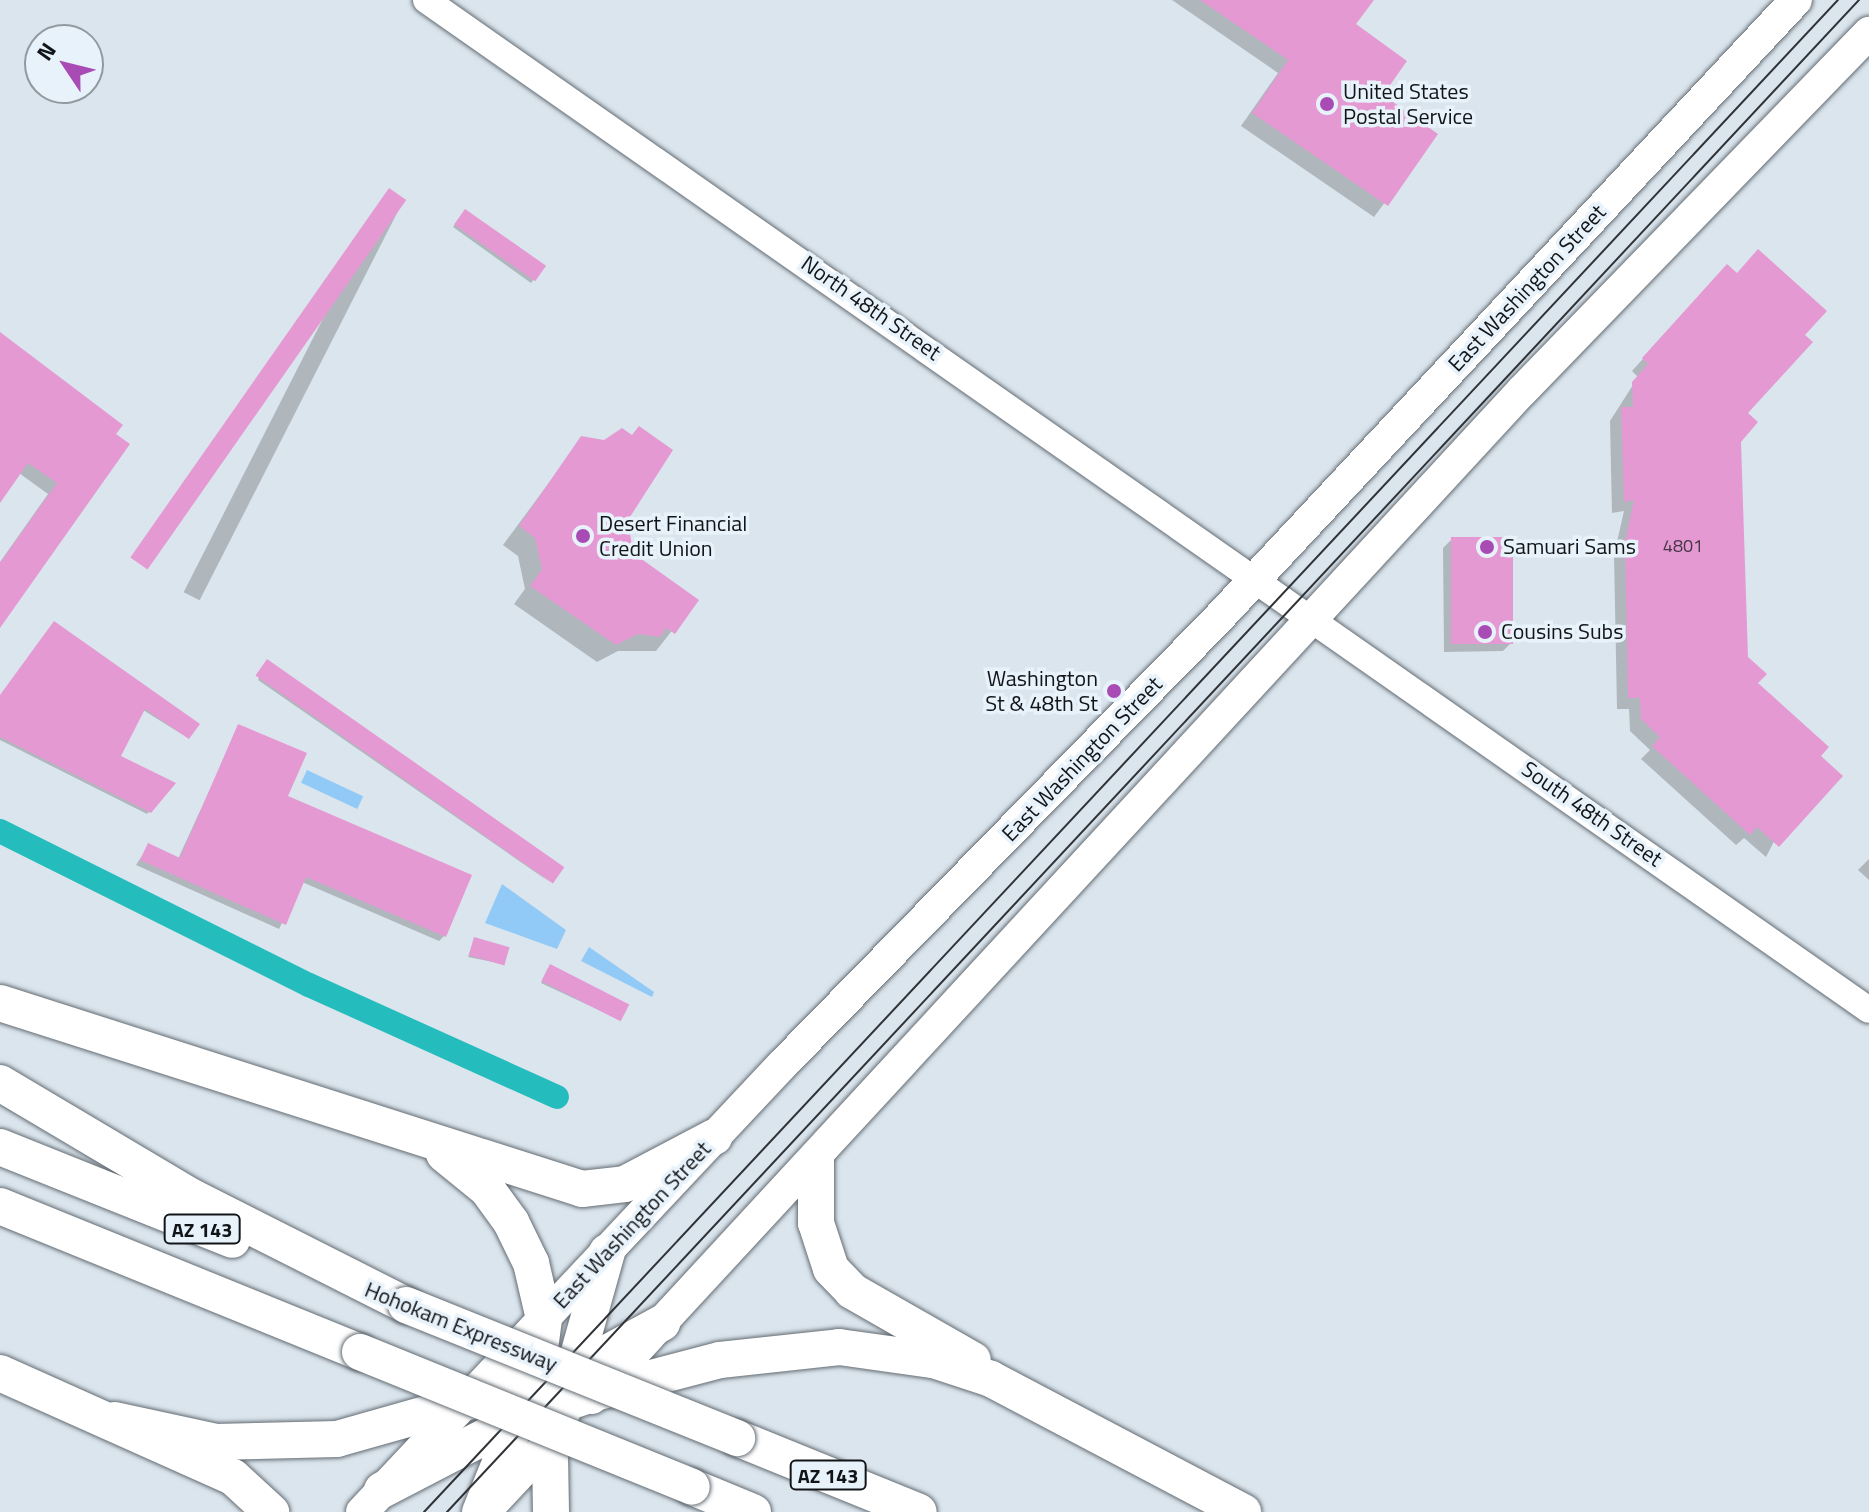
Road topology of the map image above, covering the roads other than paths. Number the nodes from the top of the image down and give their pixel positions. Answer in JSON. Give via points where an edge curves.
{"nodes":[{"id":1,"x":426,"y":0,"type":"edge"},
{"id":2,"x":1796,"y":0,"type":"edge"},
{"id":3,"x":1869,"y":33,"type":"edge"},
{"id":4,"x":1258,"y":576,"type":"junction"},
{"id":5,"x":1316,"y":618,"type":"junction"},
{"id":6,"x":0,"y":1003,"type":"edge"},
{"id":7,"x":1869,"y":1010,"type":"edge"},
{"id":8,"x":0,"y":1083,"type":"edge"},
{"id":9,"x":714,"y":1137,"type":"junction"},
{"id":10,"x":421,"y":1142,"type":"junction"},
{"id":11,"x":0,"y":1147,"type":"edge"},
{"id":12,"x":816,"y":1161,"type":"junction"},
{"id":13,"x":0,"y":1206,"type":"edge"},
{"id":14,"x":607,"y":1252,"type":"junction"},
{"id":15,"x":406,"y":1305,"type":"junction"},
{"id":16,"x":544,"y":1319,"type":"junction"},
{"id":17,"x":662,"y":1323,"type":"joint"},
{"id":18,"x":0,"y":1373,"type":"edge"},
{"id":19,"x":532,"y":1386,"type":"junction"},
{"id":20,"x":1018,"y":1390,"type":"junction"},
{"id":21,"x":571,"y":1402,"type":"junction"},
{"id":22,"x":460,"y":1407,"type":"junction"},
{"id":23,"x":519,"y":1419,"type":"junction"},
{"id":24,"x":115,"y":1420,"type":"junction"},
{"id":25,"x":372,"y":1501,"type":"edge"},
{"id":26,"x":271,"y":1512,"type":"edge"},
{"id":27,"x":482,"y":1512,"type":"edge"},
{"id":28,"x":551,"y":1512,"type":"edge"},
{"id":29,"x":753,"y":1512,"type":"edge"},
{"id":30,"x":919,"y":1512,"type":"edge"},
{"id":31,"x":1243,"y":1512,"type":"edge"}],
"edges":[{"from":1,"to":4,"type":"street","name":"North 48th Street"},
{"from":2,"to":4,"type":"main road","name":"East Washington Street"},
{"from":3,"to":5,"type":"main road","via":[[1715,186]]},
{"from":4,"to":5,"type":"street","name":"North 48th Street"},
{"from":4,"to":9,"type":"main road","name":"East Washington Street"},
{"from":5,"to":7,"type":"street","name":"South 48th Street"},
{"from":5,"to":12,"type":"main road"},
{"from":6,"to":10,"type":"highway"},
{"from":8,"to":15,"type":"highway","via":[[194,1198]]},
{"from":9,"to":10,"type":"highway","via":[[645,1176],[595,1192]]},
{"from":9,"to":14,"type":"main road","name":"East Washington Street"},
{"from":10,"to":16,"type":"highway","via":[[459,1164],[498,1203],[531,1263]]},
{"from":11,"to":15,"type":"highway","name":"Hohokam Expressway","number":"AZ 143"},
{"from":12,"to":17,"type":"main road"},
{"from":12,"to":20,"type":"highway","via":[[816,1223],[841,1281]]},
{"from":13,"to":29,"type":"highway","number":"AZ 143","bridge":true},
{"from":14,"to":16,"type":"main road","name":"East Washington Street"},
{"from":14,"to":21,"type":"highway"},
{"from":15,"to":30,"type":"highway","name":"Hohokam Expressway","number":"AZ 143","bridge":true},
{"from":16,"to":19,"type":"highway"},
{"from":16,"to":22,"type":"main road","name":"East Washington Street"},
{"from":17,"to":21,"type":"highway"},
{"from":18,"to":24,"type":"highway"},
{"from":19,"to":21,"type":"highway"},
{"from":19,"to":22,"type":"highway"},
{"from":19,"to":23,"type":"highway"},
{"from":20,"to":21,"type":"highway","via":[[933,1360],[839,1347],[720,1360]]},
{"from":20,"to":31,"type":"highway"},
{"from":21,"to":23,"type":"highway"},
{"from":21,"to":27,"type":"main road"},
{"from":21,"to":28,"type":"highway"},
{"from":22,"to":24,"type":"highway","via":[[337,1439],[268,1445],[183,1437]]},
{"from":22,"to":25,"type":"main road","name":"East Washington Street"},
{"from":23,"to":25,"type":"highway"},
{"from":23,"to":27,"type":"highway"},
{"from":24,"to":26,"type":"highway","via":[[233,1477]]}]}
